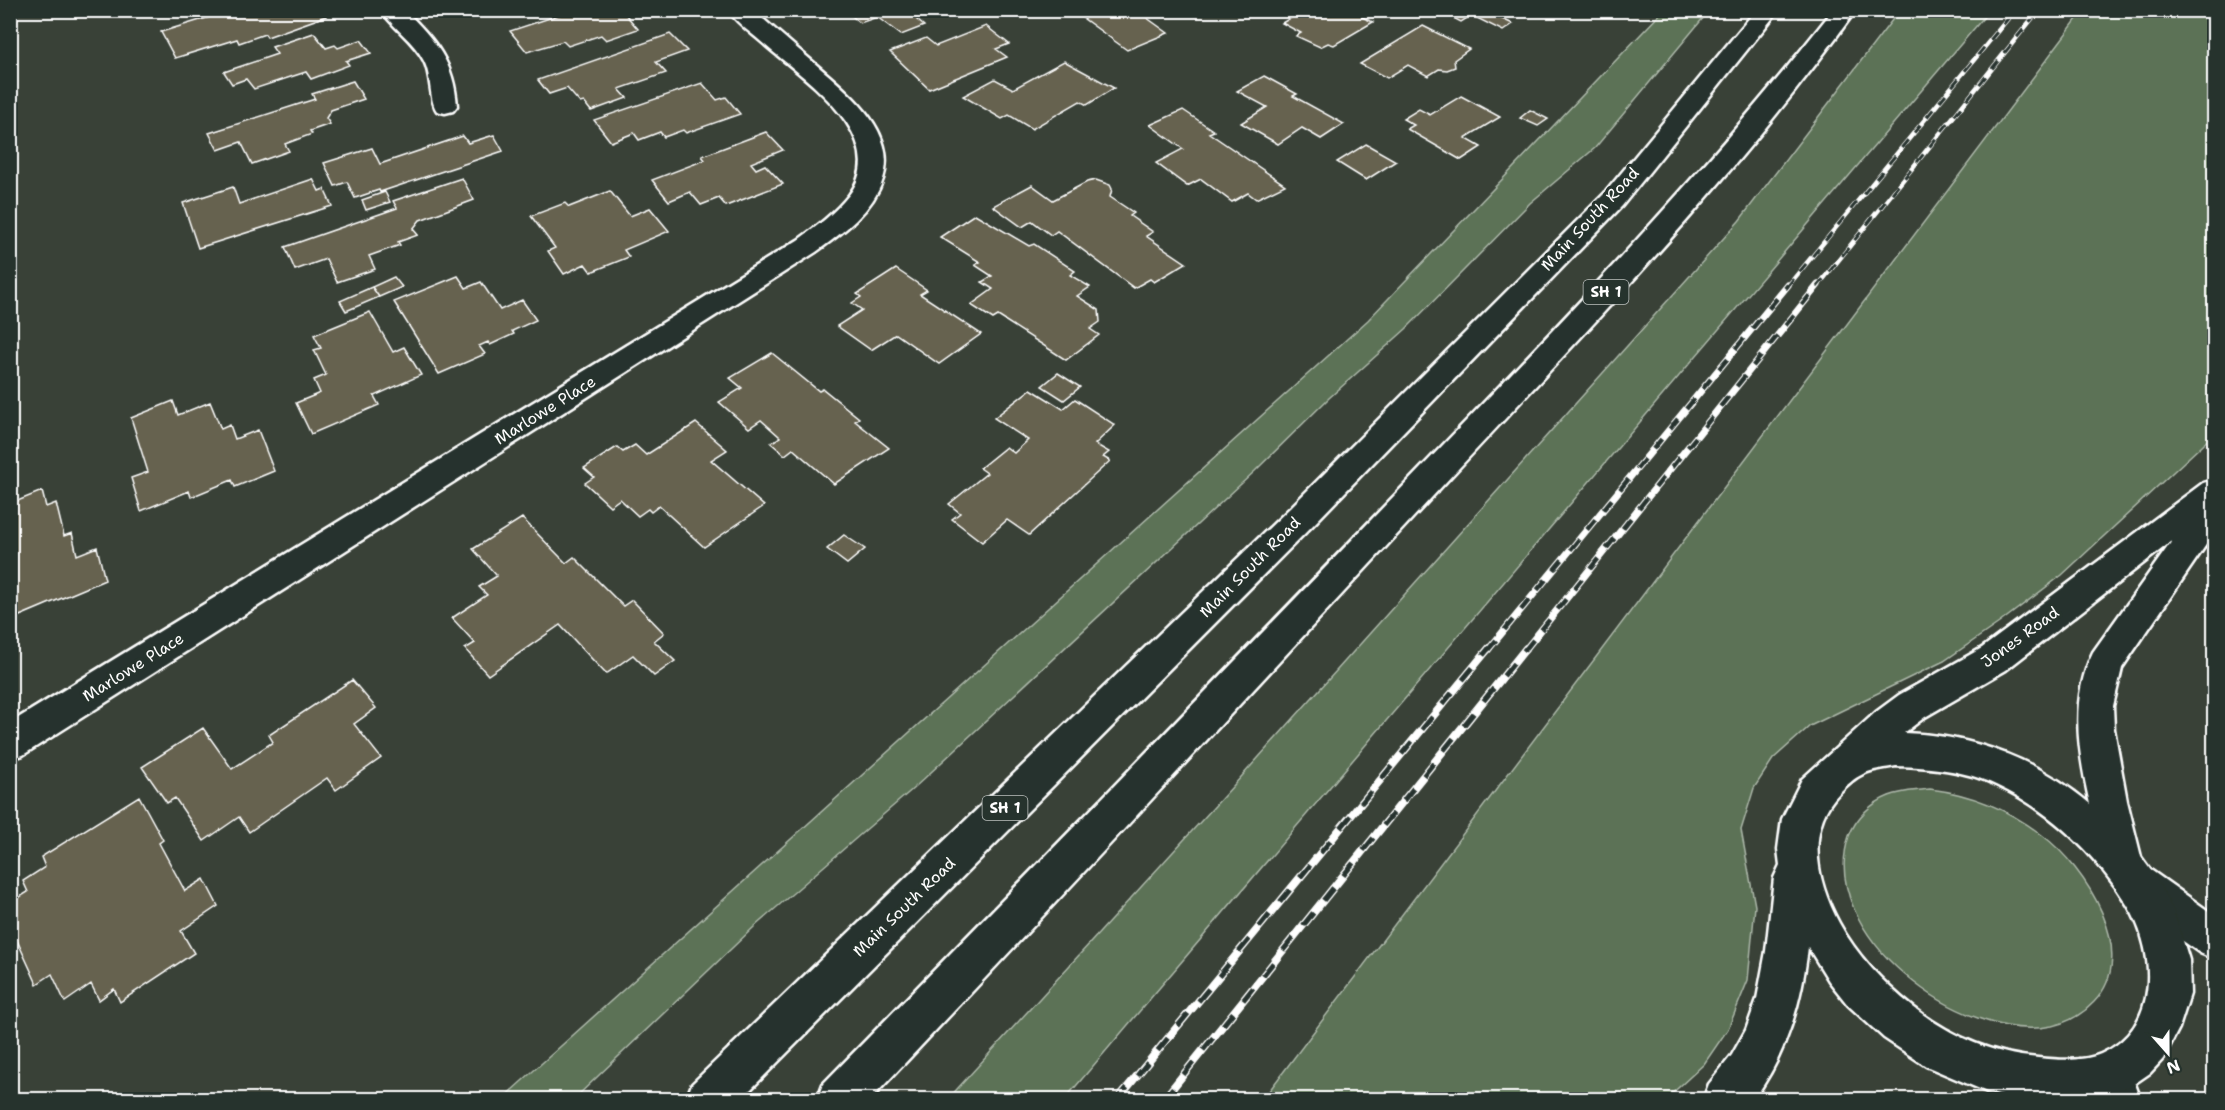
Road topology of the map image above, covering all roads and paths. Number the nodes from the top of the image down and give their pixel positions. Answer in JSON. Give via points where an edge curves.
{"nodes":[{"id":1,"x":392,"y":10,"type":"edge"},
{"id":2,"x":739,"y":10,"type":"edge"},
{"id":3,"x":1768,"y":10,"type":"edge"},
{"id":4,"x":1845,"y":10,"type":"edge"},
{"id":5,"x":445,"y":106,"type":"dead end"},
{"id":6,"x":2214,"y":492,"type":"edge"},
{"id":7,"x":2214,"y":508,"type":"edge"},
{"id":8,"x":10,"y":743,"type":"edge"},
{"id":9,"x":1825,"y":780,"type":"junction"},
{"id":10,"x":1797,"y":850,"type":"junction"},
{"id":11,"x":2131,"y":874,"type":"junction"},
{"id":12,"x":2214,"y":939,"type":"edge"},
{"id":13,"x":2052,"y":1087,"type":"edge"},
{"id":14,"x":708,"y":1100,"type":"edge"},
{"id":15,"x":839,"y":1100,"type":"edge"},
{"id":16,"x":1725,"y":1100,"type":"edge"},
{"id":17,"x":2119,"y":1100,"type":"edge"}],
"edges":[{"from":1,"to":5,"type":"main road","via":[[441,68]]},
{"from":2,"to":8,"type":"main road","name":"Marlowe Place","via":[[839,97],[867,129],[874,171],[855,208],[807,246]]},
{"from":3,"to":14,"type":"main road","name":"Main South Road","number":"SH 1","via":[[1613,200],[1301,517]]},
{"from":4,"to":15,"type":"main road","number":"SH 1","via":[[1772,104],[1609,289]]},
{"from":6,"to":9,"type":"main road","name":"Jones Road","via":[[1994,659],[1889,723]]},
{"from":7,"to":11,"type":"main road","via":[[2104,663],[2098,687],[2098,741],[2108,801]]},
{"from":9,"to":10,"type":"main road","via":[[1804,810]]},
{"from":9,"to":11,"type":"main road","via":[[1856,759],[1896,749],[1967,757],[2041,790],[2085,823]]},
{"from":10,"to":13,"type":"main road","via":[[1804,895],[1826,943],[1850,975],[1886,1011],[1911,1031],[1966,1062]]},
{"from":10,"to":16,"type":"main road","via":[[1780,989],[1768,1029],[1750,1066]]},
{"from":11,"to":12,"type":"main road"},
{"from":11,"to":13,"type":"main road","via":[[2161,931],[2168,955],[2168,999],[2163,1018],[2140,1053],[2102,1076]]},
{"from":13,"to":17,"type":"main road"}]}
